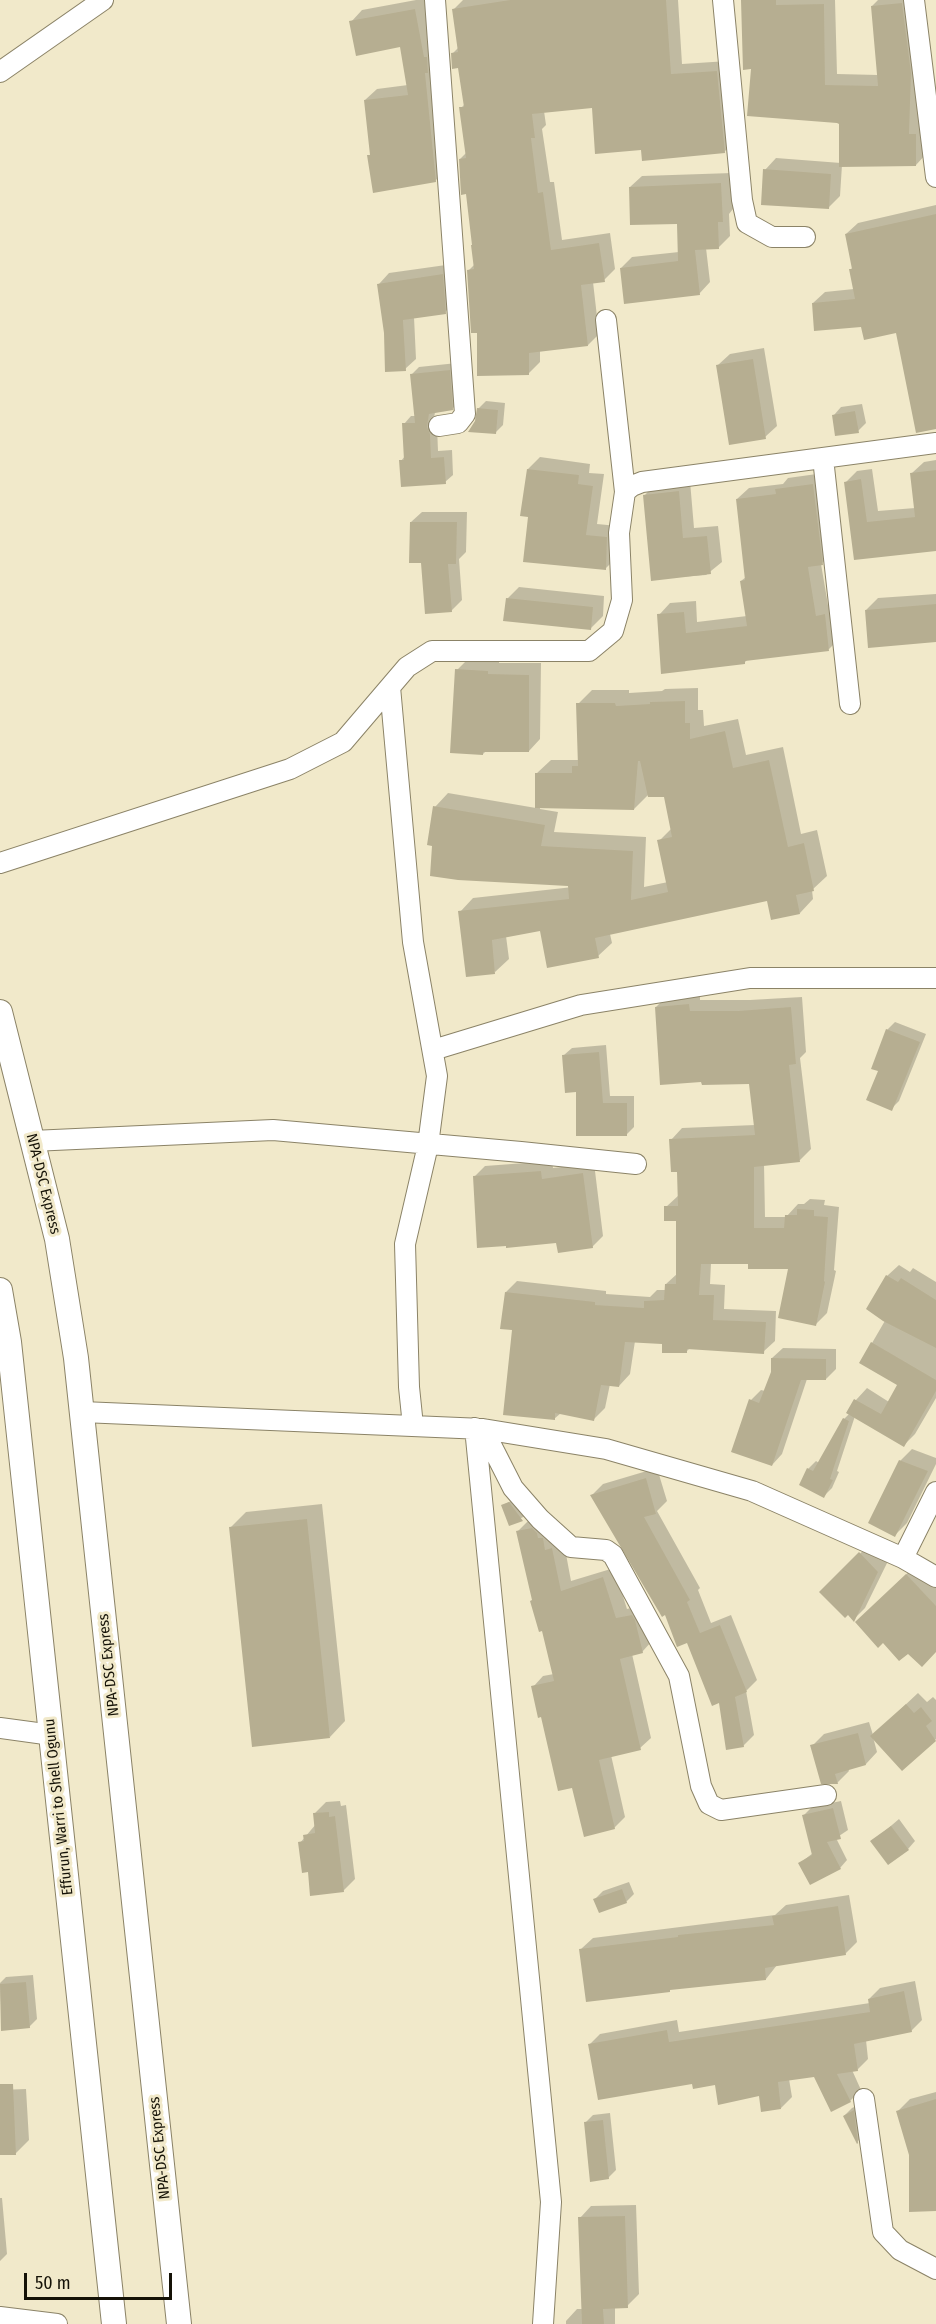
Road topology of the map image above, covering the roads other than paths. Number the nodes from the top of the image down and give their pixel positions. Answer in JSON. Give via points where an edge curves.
{"nodes":[{"id":1,"x":103,"y":0,"type":"edge"},
{"id":2,"x":435,"y":0,"type":"edge"},
{"id":3,"x":723,"y":0,"type":"edge"},
{"id":4,"x":914,"y":0,"type":"edge"},
{"id":5,"x":0,"y":72,"type":"edge"},
{"id":6,"x":936,"y":177,"type":"edge"},
{"id":7,"x":805,"y":237,"type":"dead end"},
{"id":8,"x":606,"y":320,"type":"dead end"},
{"id":9,"x":439,"y":426,"type":"dead end"},
{"id":10,"x":936,"y":443,"type":"edge"},
{"id":11,"x":823,"y":458,"type":"junction"},
{"id":12,"x":625,"y":492,"type":"junction"},
{"id":13,"x":390,"y":687,"type":"junction"},
{"id":14,"x":850,"y":704,"type":"dead end"},
{"id":15,"x":0,"y":863,"type":"edge"},
{"id":16,"x":936,"y":978,"type":"edge"},
{"id":17,"x":0,"y":1012,"type":"edge"},
{"id":18,"x":433,"y":1050,"type":"junction"},
{"id":19,"x":32,"y":1141,"type":"junction"},
{"id":20,"x":428,"y":1145,"type":"junction"},
{"id":21,"x":636,"y":1164,"type":"dead end"},
{"id":22,"x":0,"y":1290,"type":"edge"},
{"id":23,"x":81,"y":1412,"type":"junction"},
{"id":24,"x":413,"y":1426,"type":"junction"},
{"id":25,"x":479,"y":1429,"type":"junction"},
{"id":26,"x":936,"y":1492,"type":"edge"},
{"id":27,"x":903,"y":1558,"type":"junction"},
{"id":28,"x":936,"y":1577,"type":"edge"},
{"id":29,"x":0,"y":1728,"type":"edge"},
{"id":30,"x":52,"y":1735,"type":"junction"},
{"id":31,"x":826,"y":1795,"type":"dead end"},
{"id":32,"x":864,"y":2098,"type":"dead end"},
{"id":33,"x":936,"y":2269,"type":"edge"},
{"id":34,"x":0,"y":2317,"type":"edge"},
{"id":35,"x":57,"y":2324,"type":"edge"},
{"id":36,"x":114,"y":2324,"type":"edge"},
{"id":37,"x":179,"y":2324,"type":"edge"},
{"id":38,"x":543,"y":2324,"type":"edge"}],
"edges":[{"from":1,"to":5,"type":"street"},
{"from":2,"to":9,"type":"street","via":[[465,414],[459,423]]},
{"from":3,"to":7,"type":"street","via":[[747,223],[772,237]]},
{"from":4,"to":6,"type":"street"},
{"from":8,"to":12,"type":"street"},
{"from":10,"to":11,"type":"street"},
{"from":11,"to":12,"type":"street","via":[[642,482]]},
{"from":11,"to":14,"type":"street"},
{"from":12,"to":13,"type":"street","via":[[619,533],[622,600],[613,631],[605,638],[589,651],[432,651],[407,667]]},
{"from":13,"to":15,"type":"street","via":[[343,742],[290,769]]},
{"from":13,"to":18,"type":"street","via":[[413,942]]},
{"from":16,"to":18,"type":"street","via":[[750,978],[581,1005]]},
{"from":17,"to":19,"type":"main road","name":"NPA-DSC Express"},
{"from":18,"to":20,"type":"street","via":[[438,1076]]},
{"from":19,"to":20,"type":"street","via":[[273,1130]]},
{"from":19,"to":23,"type":"main road","name":"NPA-DSC Express","via":[[57,1239]]},
{"from":20,"to":21,"type":"street"},
{"from":20,"to":24,"type":"street","via":[[405,1244]]},
{"from":22,"to":30,"type":"main road","name":"Effurun, Warri to Shell Ogunu"},
{"from":23,"to":24,"type":"street"},
{"from":23,"to":37,"type":"main road","name":"NPA-DSC Express"},
{"from":24,"to":25,"type":"street"},
{"from":25,"to":27,"type":"street","via":[[606,1449],[752,1491]]},
{"from":25,"to":31,"type":"street","via":[[513,1488],[540,1519],[571,1547],[606,1550],[613,1556],[679,1676],[701,1786],[709,1804],[721,1809]]},
{"from":25,"to":38,"type":"street","via":[[551,2202]]},
{"from":26,"to":27,"type":"street"},
{"from":27,"to":28,"type":"street"},
{"from":29,"to":30,"type":"street"},
{"from":30,"to":36,"type":"main road","name":"Effurun, Warri to Shell Ogunu"},
{"from":32,"to":33,"type":"street","via":[[883,2232],[900,2250]]},
{"from":34,"to":35,"type":"street"}]}
